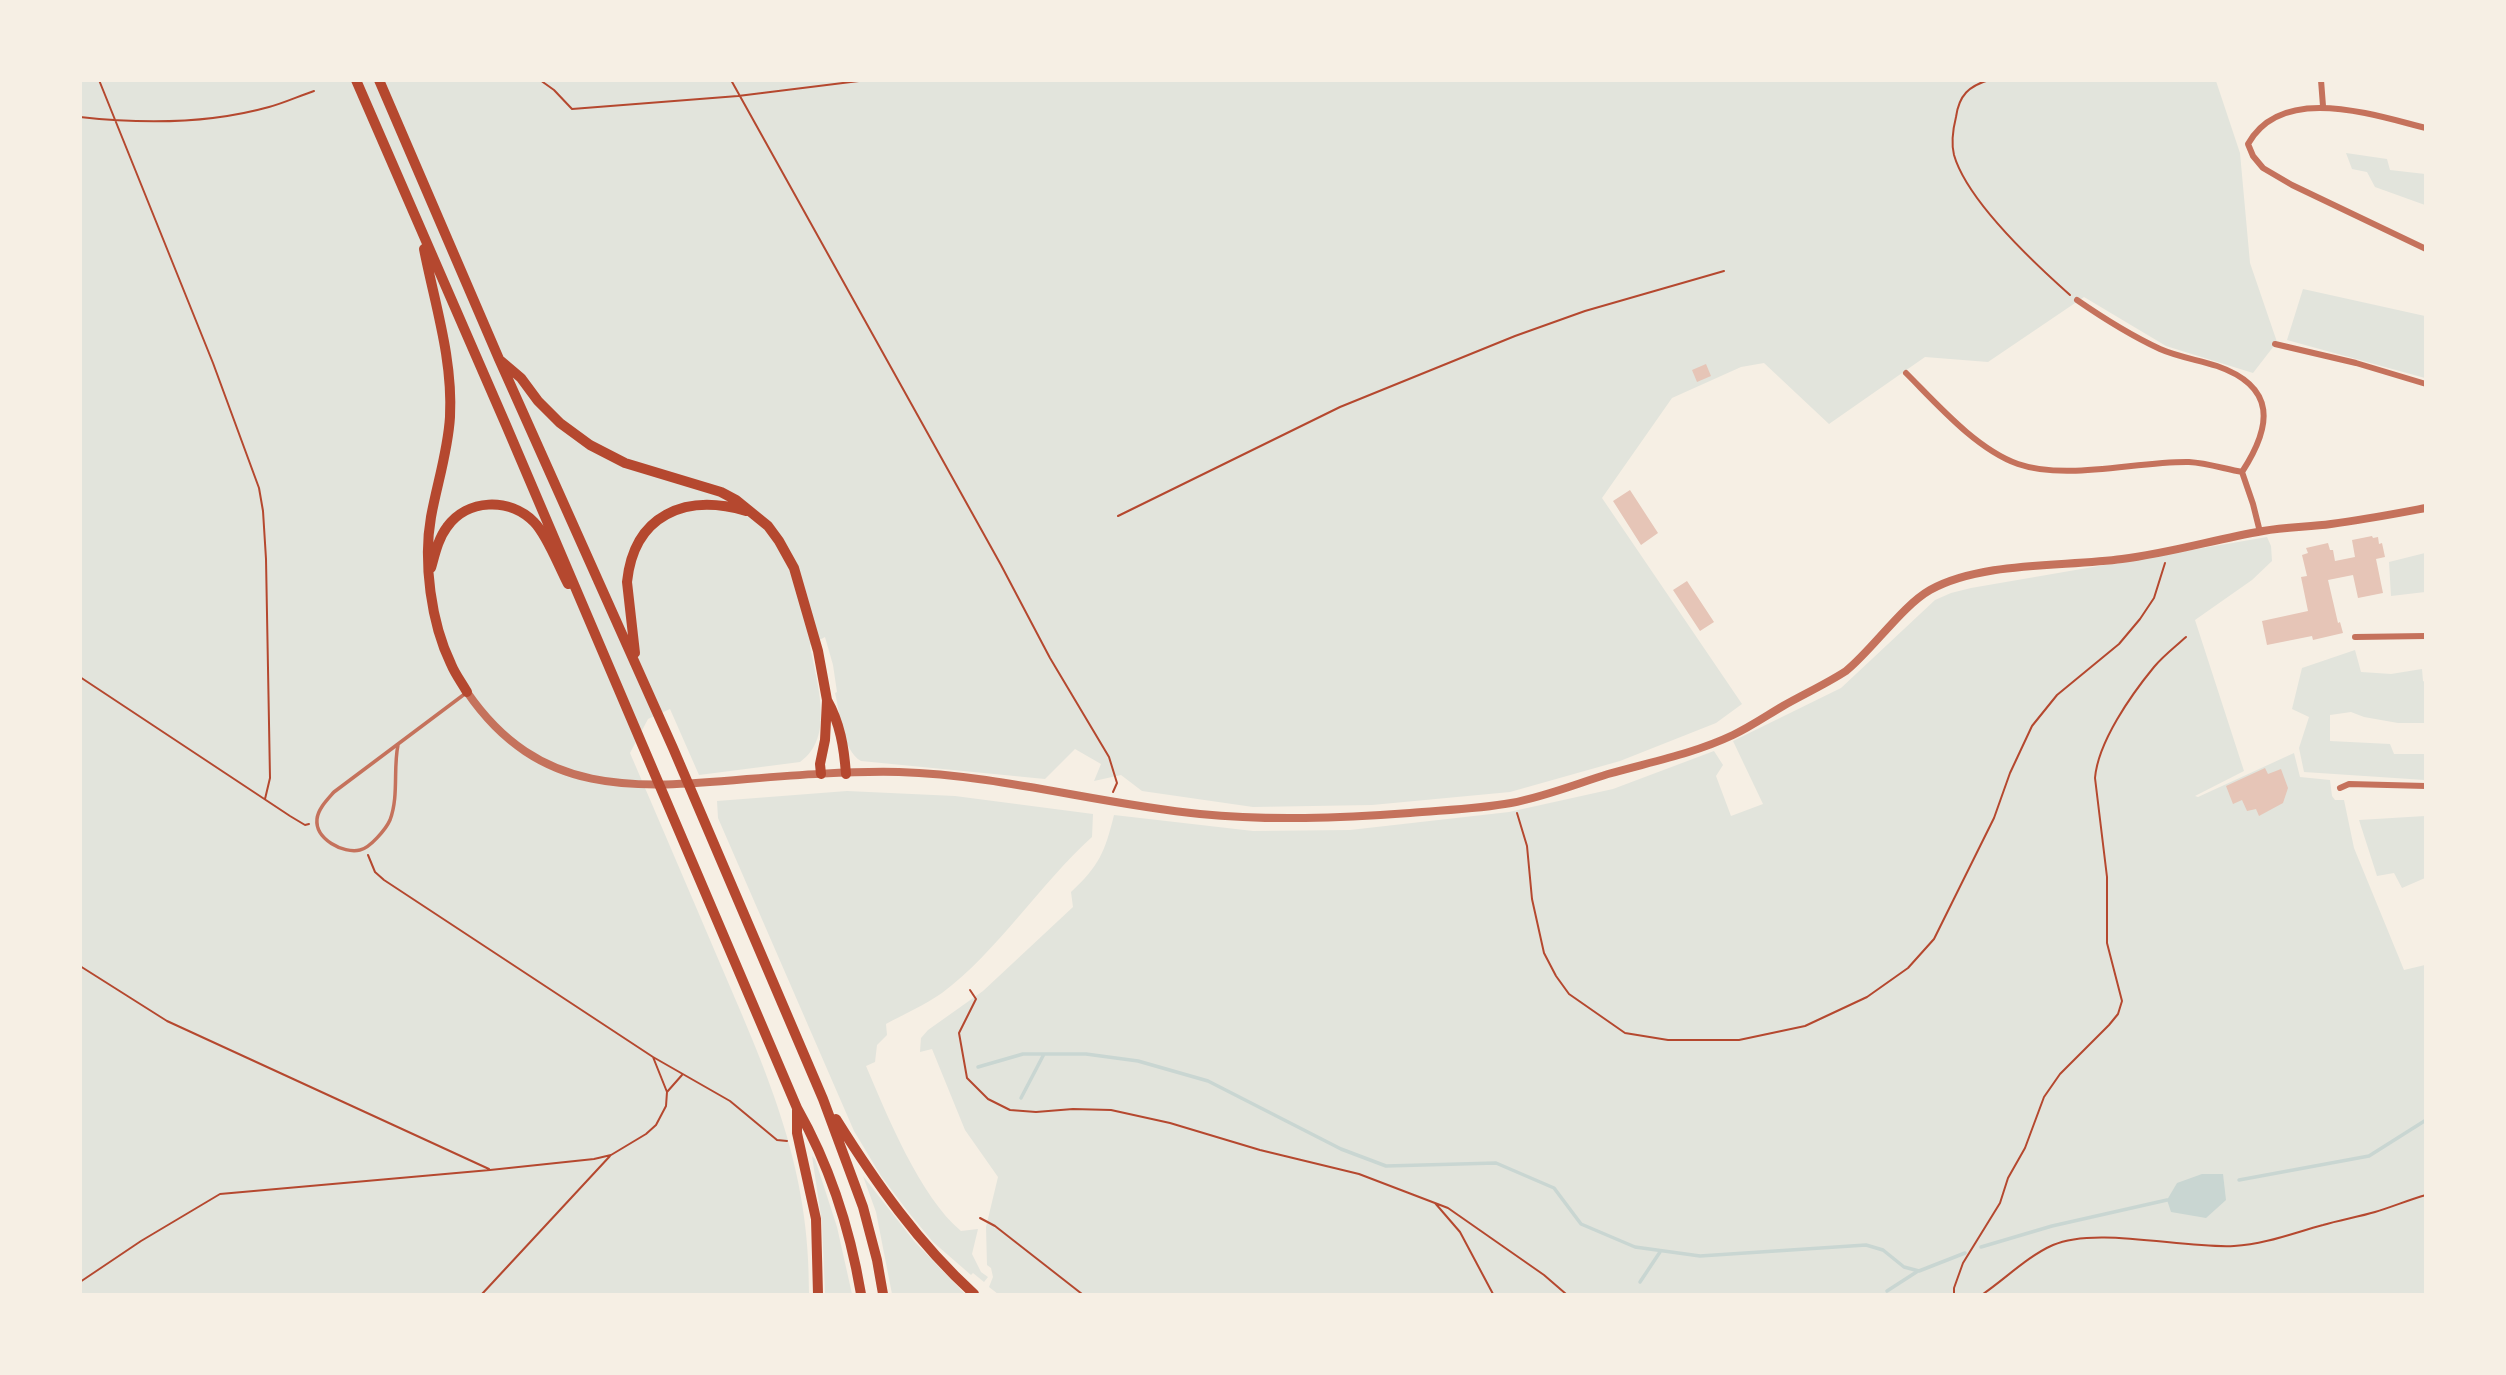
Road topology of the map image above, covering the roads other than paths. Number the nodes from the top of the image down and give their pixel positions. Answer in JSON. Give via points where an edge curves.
{"nodes":[{"id":1,"x":356,"y":80,"type":"edge"},
{"id":2,"x":379,"y":80,"type":"edge"},
{"id":3,"x":2321,"y":80,"type":"edge"},
{"id":4,"x":2323,"y":106,"type":"junction"},
{"id":5,"x":2426,"y":128,"type":"edge"},
{"id":6,"x":419,"y":228,"type":"junction"},
{"id":7,"x":2426,"y":249,"type":"edge"},
{"id":8,"x":2077,"y":300,"type":"road end"},
{"id":9,"x":2275,"y":344,"type":"dead end"},
{"id":10,"x":499,"y":359,"type":"junction"},
{"id":11,"x":1906,"y":373,"type":"dead end"},
{"id":12,"x":2426,"y":384,"type":"edge"},
{"id":13,"x":2242,"y":472,"type":"junction"},
{"id":14,"x":2426,"y":508,"type":"edge"},
{"id":15,"x":755,"y":513,"type":"junction"},
{"id":16,"x":2260,"y":532,"type":"junction"},
{"id":17,"x":430,"y":574,"type":"junction"},
{"id":18,"x":584,"y":604,"type":"junction"},
{"id":19,"x":2426,"y":636,"type":"edge"},
{"id":20,"x":2355,"y":637,"type":"dead end"},
{"id":21,"x":638,"y":668,"type":"junction"},
{"id":22,"x":467,"y":692,"type":"junction"},
{"id":23,"x":827,"y":700,"type":"junction"},
{"id":24,"x":398,"y":745,"type":"junction"},
{"id":25,"x":821,"y":774,"type":"junction"},
{"id":26,"x":846,"y":774,"type":"junction"},
{"id":27,"x":2426,"y":786,"type":"edge"},
{"id":28,"x":2340,"y":788,"type":"dead end"},
{"id":29,"x":823,"y":1099,"type":"junction"},
{"id":30,"x":797,"y":1108,"type":"junction"},
{"id":31,"x":818,"y":1294,"type":"edge"},
{"id":32,"x":861,"y":1294,"type":"edge"},
{"id":33,"x":883,"y":1294,"type":"edge"},
{"id":34,"x":974,"y":1294,"type":"edge"}],
"edges":[{"from":1,"to":6,"type":"highway"},
{"from":2,"to":10,"type":"highway"},
{"from":3,"to":4,"type":"street"},
{"from":4,"to":5,"type":"street"},
{"from":4,"to":7,"type":"street","via":[[2300,108],[2256,131],[2249,144],[2253,156],[2263,168],[2292,185]]},
{"from":6,"to":17,"type":"highway","via":[[445,342],[450,398],[448,439],[430,520]]},
{"from":6,"to":18,"type":"highway"},
{"from":8,"to":13,"type":"street","via":[[2162,350],[2241,376],[2256,388],[2263,407],[2263,428],[2258,447]]},
{"from":9,"to":12,"type":"street"},
{"from":10,"to":15,"type":"highway","via":[[521,377],[545,408],[590,445],[625,463],[721,492]]},
{"from":10,"to":21,"type":"highway"},
{"from":11,"to":13,"type":"street","via":[[1981,442],[2017,464],[2074,470],[2191,462]]},
{"from":13,"to":16,"type":"street"},
{"from":14,"to":16,"type":"street"},
{"from":15,"to":21,"type":"highway","via":[[727,505],[698,504],[667,514],[644,534],[627,582]]},
{"from":15,"to":23,"type":"highway","via":[[794,568],[809,613]]},
{"from":16,"to":26,"type":"street","via":[[2123,559],[2033,565],[1947,583],[1928,591],[1846,671],[1735,734],[1662,761],[1513,803],[1322,818],[1203,815],[934,775]]},
{"from":17,"to":18,"type":"highway","via":[[444,530],[455,517],[474,508],[504,505],[537,524],[570,588]]},
{"from":17,"to":22,"type":"highway","via":[[431,596],[450,664]]},
{"from":18,"to":30,"type":"highway"},
{"from":19,"to":20,"type":"street"},
{"from":21,"to":29,"type":"highway"},
{"from":22,"to":24,"type":"lane"},
{"from":22,"to":25,"type":"street","via":[[514,742],[562,771],[594,780],[638,786]]},
{"from":23,"to":25,"type":"highway"},
{"from":23,"to":26,"type":"highway","via":[[840,729]]},
{"from":24,"to":24,"type":"lane","via":[[324,803],[317,822],[324,837],[344,850],[370,846],[390,819]]},
{"from":25,"to":26,"type":"street"},
{"from":27,"to":28,"type":"street","via":[[2349,784]]},
{"from":29,"to":33,"type":"highway","via":[[863,1208]]},
{"from":29,"to":34,"type":"highway","via":[[907,1225]]},
{"from":30,"to":31,"type":"highway","via":[[797,1133],[816,1219]]},
{"from":30,"to":32,"type":"highway","via":[[840,1205]]}]}
